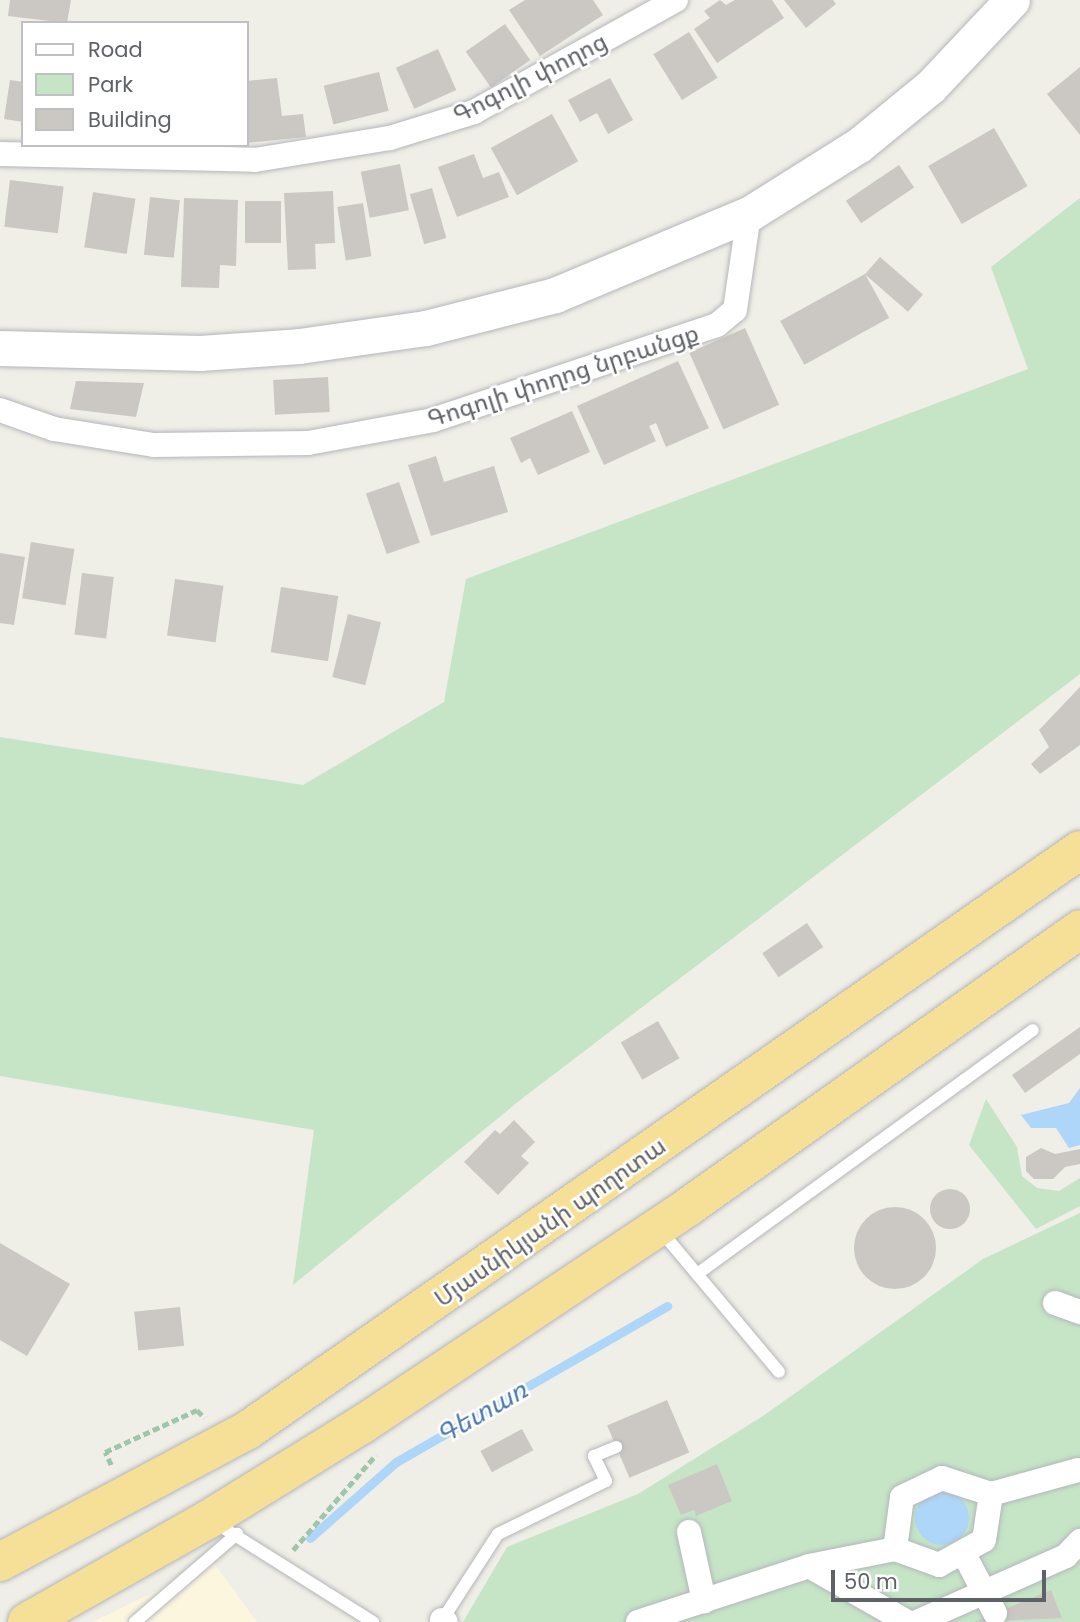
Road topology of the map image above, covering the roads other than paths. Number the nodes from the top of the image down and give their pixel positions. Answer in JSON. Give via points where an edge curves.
{"nodes":[{"id":1,"x":676,"y":0,"type":"edge"},
{"id":2,"x":1012,"y":0,"type":"edge"},
{"id":3,"x":0,"y":154,"type":"edge"},
{"id":4,"x":748,"y":214,"type":"junction"},
{"id":5,"x":0,"y":348,"type":"edge"},
{"id":6,"x":0,"y":410,"type":"edge"},
{"id":7,"x":1080,"y":850,"type":"edge"},
{"id":8,"x":1080,"y":929,"type":"edge"},
{"id":9,"x":1033,"y":1030,"type":"dead end"},
{"id":10,"x":658,"y":1227,"type":"junction"},
{"id":11,"x":697,"y":1274,"type":"junction"},
{"id":12,"x":1055,"y":1303,"type":"dead end"},
{"id":13,"x":1080,"y":1312,"type":"edge"},
{"id":14,"x":779,"y":1373,"type":"dead end"},
{"id":15,"x":616,"y":1447,"type":"dead end"},
{"id":16,"x":1079,"y":1474,"type":"edge"},
{"id":17,"x":991,"y":1494,"type":"junction"},
{"id":18,"x":223,"y":1527,"type":"junction"},
{"id":19,"x":688,"y":1532,"type":"dead end"},
{"id":20,"x":895,"y":1549,"type":"junction"},
{"id":21,"x":1075,"y":1550,"type":"edge"},
{"id":22,"x":962,"y":1552,"type":"junction"},
{"id":23,"x":0,"y":1562,"type":"edge"},
{"id":24,"x":809,"y":1566,"type":"junction"},
{"id":25,"x":704,"y":1601,"type":"junction"},
{"id":26,"x":991,"y":1602,"type":"junction"},
{"id":27,"x":443,"y":1621,"type":"edge"},
{"id":28,"x":27,"y":1622,"type":"edge"},
{"id":29,"x":135,"y":1622,"type":"edge"},
{"id":30,"x":373,"y":1622,"type":"edge"},
{"id":31,"x":638,"y":1622,"type":"edge"},
{"id":32,"x":907,"y":1622,"type":"edge"},
{"id":33,"x":917,"y":1622,"type":"edge"}],
"edges":[{"from":1,"to":3,"type":"street","name":"Գոգոլի փողոց","via":[[474,112],[390,138],[255,160]]},
{"from":2,"to":4,"type":"street","via":[[931,86],[869,136]]},
{"from":4,"to":5,"type":"street","via":[[555,296],[426,328],[200,353]]},
{"from":4,"to":6,"type":"street","name":"Գոգոլի փողոց նրբանցք","via":[[736,310],[718,325],[433,421],[308,443],[154,445],[54,429]]},
{"from":7,"to":23,"type":"highway","name":"Մյասնիկյանի պողոտա","via":[[248,1430]]},
{"from":8,"to":10,"type":"highway"},
{"from":9,"to":11,"type":"lane"},
{"from":10,"to":11,"type":"lane"},
{"from":10,"to":18,"type":"highway"},
{"from":11,"to":14,"type":"lane"},
{"from":12,"to":13,"type":"street"},
{"from":15,"to":27,"type":"lane","via":[[594,1456],[606,1481],[498,1534]]},
{"from":16,"to":17,"type":"street"},
{"from":17,"to":20,"type":"street","via":[[942,1478],[902,1497]]},
{"from":17,"to":22,"type":"street","via":[[984,1540]]},
{"from":18,"to":28,"type":"highway"},
{"from":18,"to":29,"type":"lane"},
{"from":18,"to":30,"type":"lane"},
{"from":19,"to":25,"type":"street"},
{"from":20,"to":22,"type":"street","via":[[939,1565]]},
{"from":20,"to":24,"type":"street"},
{"from":21,"to":26,"type":"street"},
{"from":22,"to":26,"type":"street"},
{"from":24,"to":25,"type":"street"},
{"from":24,"to":32,"type":"street"},
{"from":25,"to":31,"type":"street"},
{"from":26,"to":33,"type":"street"}]}
